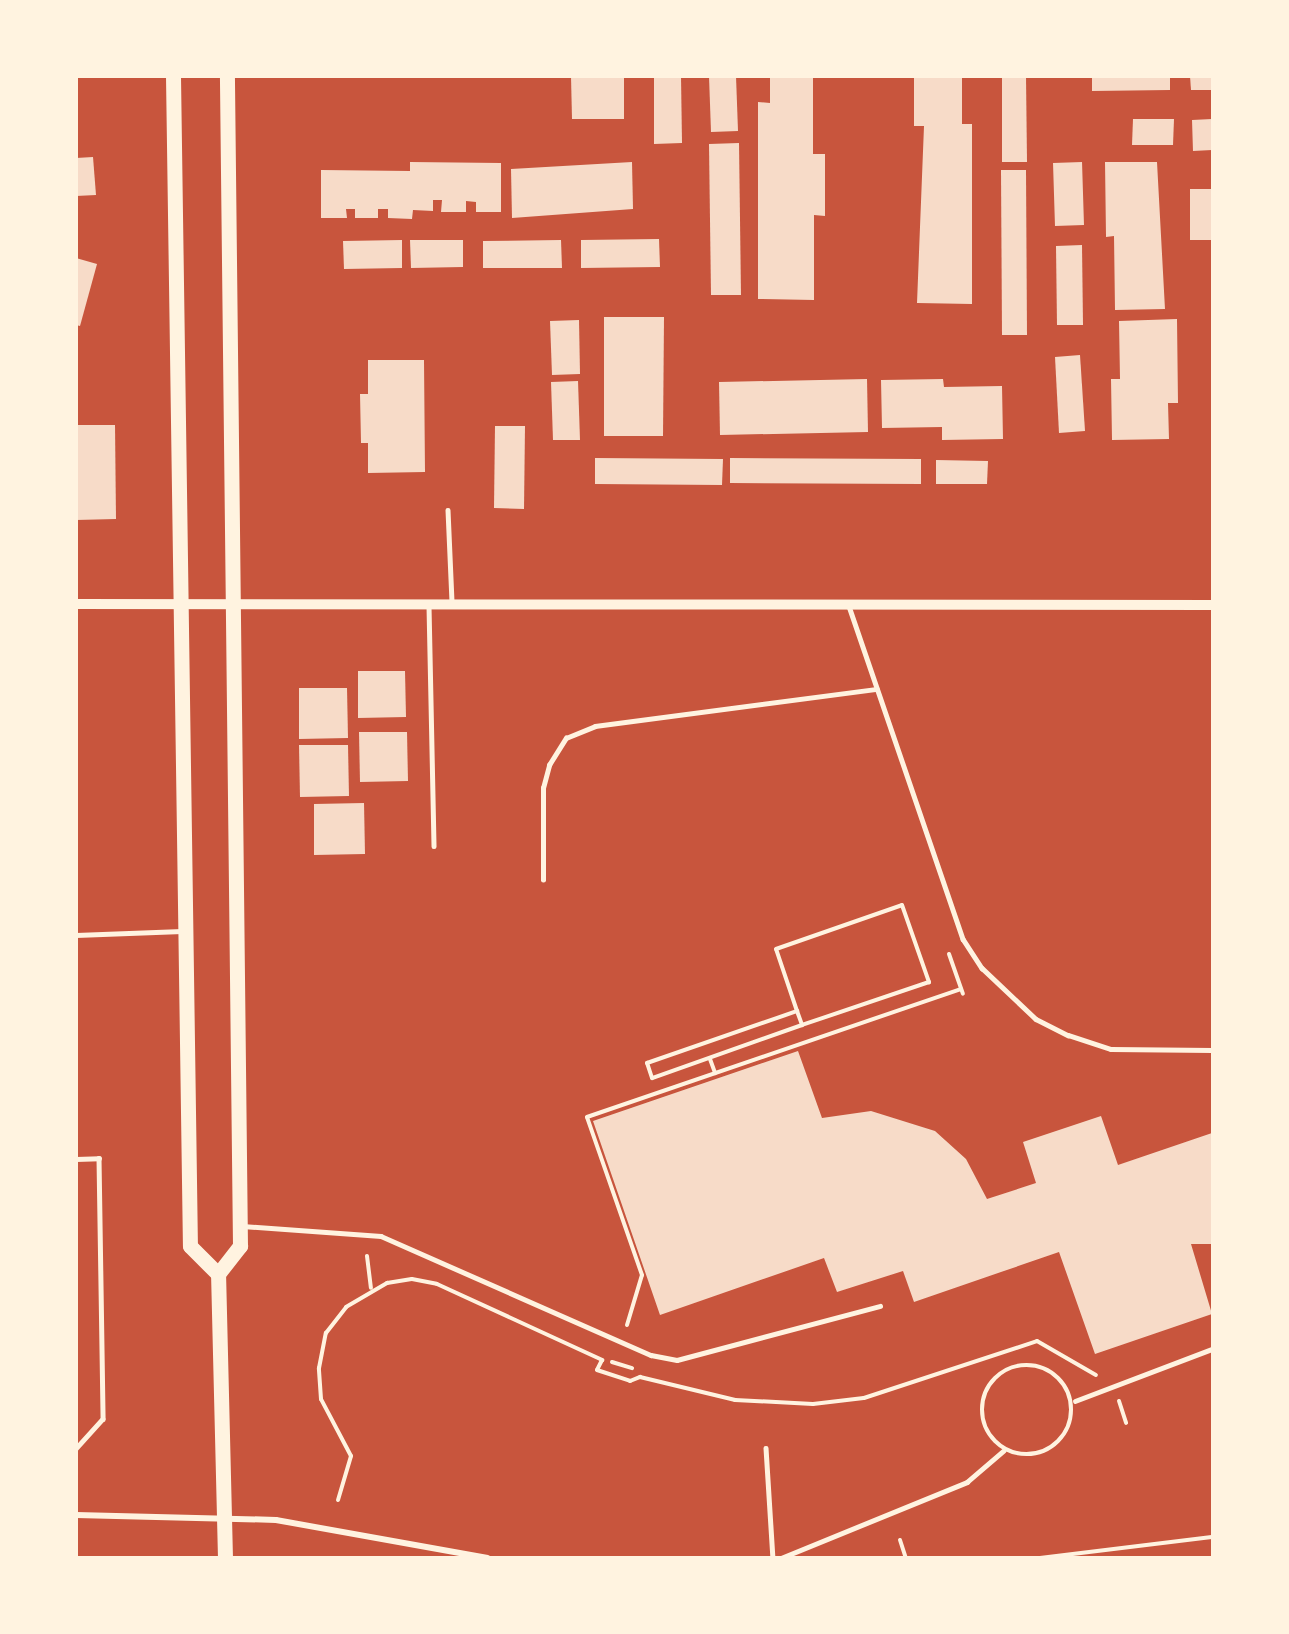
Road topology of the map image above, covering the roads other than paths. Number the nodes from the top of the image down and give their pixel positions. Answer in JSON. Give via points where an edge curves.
{"nodes":[{"id":1,"x":172,"y":76,"type":"edge"},
{"id":2,"x":227,"y":76,"type":"edge"},
{"id":3,"x":448,"y":510,"type":"dead end"},
{"id":4,"x":180,"y":603,"type":"junction"},
{"id":5,"x":76,"y":604,"type":"edge"},
{"id":6,"x":230,"y":604,"type":"junction"},
{"id":7,"x":1212,"y":605,"type":"edge"},
{"id":8,"x":429,"y":606,"type":"junction"},
{"id":9,"x":452,"y":606,"type":"junction"},
{"id":10,"x":849,"y":606,"type":"junction"},
{"id":11,"x":878,"y":689,"type":"junction"},
{"id":12,"x":434,"y":846,"type":"dead end"},
{"id":13,"x":543,"y":880,"type":"dead end"},
{"id":14,"x":185,"y":930,"type":"junction"},
{"id":15,"x":76,"y":935,"type":"edge"},
{"id":16,"x":1212,"y":1050,"type":"edge"},
{"id":17,"x":76,"y":1159,"type":"edge"},
{"id":18,"x":240,"y":1226,"type":"junction"},
{"id":19,"x":218,"y":1274,"type":"junction"},
{"id":20,"x":880,"y":1306,"type":"dead end"},
{"id":21,"x":1212,"y":1349,"type":"edge"},
{"id":22,"x":1075,"y":1401,"type":"junction"},
{"id":23,"x":766,"y":1448,"type":"dead end"},
{"id":24,"x":76,"y":1449,"type":"edge"},
{"id":25,"x":1003,"y":1451,"type":"junction"},
{"id":26,"x":76,"y":1515,"type":"edge"},
{"id":27,"x":225,"y":1517,"type":"junction"},
{"id":28,"x":473,"y":1556,"type":"edge"},
{"id":29,"x":225,"y":1557,"type":"edge"},
{"id":30,"x":488,"y":1557,"type":"edge"},
{"id":31,"x":772,"y":1557,"type":"edge"},
{"id":32,"x":781,"y":1557,"type":"edge"}],
"edges":[{"from":1,"to":4,"type":"main road"},
{"from":2,"to":6,"type":"main road"},
{"from":3,"to":9,"type":"lane"},
{"from":4,"to":5,"type":"street"},
{"from":4,"to":6,"type":"street"},
{"from":4,"to":14,"type":"main road"},
{"from":6,"to":8,"type":"street"},
{"from":6,"to":18,"type":"main road"},
{"from":7,"to":10,"type":"street"},
{"from":8,"to":9,"type":"street"},
{"from":8,"to":12,"type":"lane"},
{"from":9,"to":10,"type":"street"},
{"from":10,"to":11,"type":"lane"},
{"from":11,"to":13,"type":"lane","via":[[596,726],[566,738],[549,765],[543,788]]},
{"from":11,"to":16,"type":"lane","via":[[963,939],[1004,992],[1036,1019],[1112,1049]]},
{"from":14,"to":15,"type":"lane"},
{"from":14,"to":19,"type":"main road","via":[[190,1246]]},
{"from":17,"to":24,"type":"lane","via":[[99,1158],[103,1419]]},
{"from":18,"to":19,"type":"main road","via":[[240,1246]]},
{"from":18,"to":20,"type":"lane","via":[[381,1236],[651,1355],[677,1360]]},
{"from":19,"to":27,"type":"main road"},
{"from":21,"to":22,"type":"lane"},
{"from":22,"to":25,"type":"lane","via":[[1067,1428],[1054,1446],[1031,1454]]},
{"from":22,"to":25,"type":"lane","via":[[1066,1384],[1037,1364],[1007,1369],[986,1388],[980,1412],[988,1434]]},
{"from":23,"to":31,"type":"lane"},
{"from":25,"to":32,"type":"lane","via":[[966,1482]]},
{"from":26,"to":27,"type":"street"},
{"from":27,"to":28,"type":"street","via":[[276,1520]]},
{"from":27,"to":29,"type":"main road"},
{"from":28,"to":30,"type":"street"}]}
